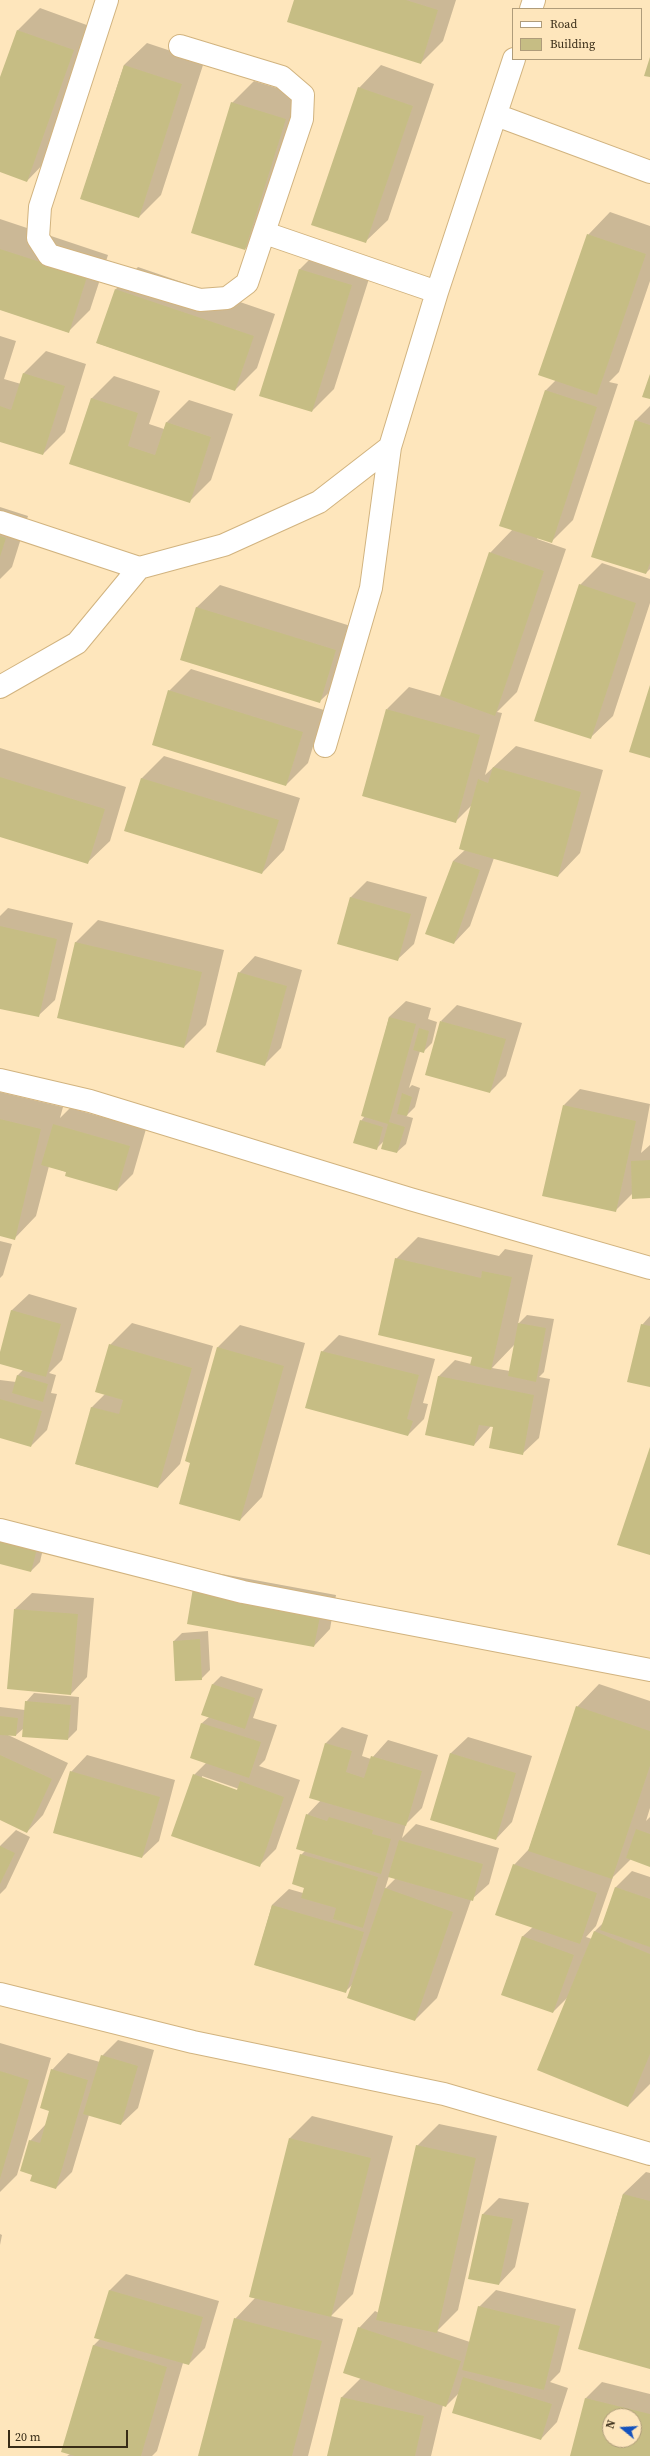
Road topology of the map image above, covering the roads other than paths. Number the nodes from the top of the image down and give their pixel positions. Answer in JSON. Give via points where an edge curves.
{"nodes":[{"id":1,"x":106,"y":0,"type":"edge"},
{"id":2,"x":180,"y":46,"type":"dead end"},
{"id":3,"x":514,"y":60,"type":"edge"},
{"id":4,"x":496,"y":115,"type":"junction"},
{"id":5,"x":650,"y":172,"type":"edge"},
{"id":6,"x":265,"y":233,"type":"junction"},
{"id":7,"x":437,"y":292,"type":"junction"},
{"id":8,"x":390,"y":447,"type":"junction"},
{"id":9,"x":0,"y":522,"type":"edge"},
{"id":10,"x":139,"y":568,"type":"junction"},
{"id":11,"x":0,"y":687,"type":"edge"},
{"id":12,"x":325,"y":746,"type":"dead end"},
{"id":13,"x":0,"y":1080,"type":"edge"},
{"id":14,"x":650,"y":1268,"type":"edge"},
{"id":15,"x":0,"y":1530,"type":"edge"},
{"id":16,"x":650,"y":1670,"type":"edge"},
{"id":17,"x":0,"y":1994,"type":"edge"},
{"id":18,"x":650,"y":2154,"type":"edge"}],
"edges":[{"from":1,"to":6,"type":"street","via":[[40,207],[38,238],[49,254],[200,300],[227,298],[247,283]]},
{"from":2,"to":6,"type":"street","via":[[282,77],[303,95],[302,119]]},
{"from":3,"to":4,"type":"street"},
{"from":4,"to":5,"type":"street"},
{"from":4,"to":7,"type":"street"},
{"from":6,"to":7,"type":"street"},
{"from":7,"to":8,"type":"street"},
{"from":8,"to":10,"type":"street","via":[[319,502],[224,545]]},
{"from":8,"to":12,"type":"street","via":[[371,588]]},
{"from":9,"to":10,"type":"street"},
{"from":10,"to":11,"type":"street","via":[[77,643]]},
{"from":13,"to":14,"type":"street","via":[[90,1101],[410,1199]]},
{"from":15,"to":16,"type":"street","via":[[243,1592]]},
{"from":17,"to":18,"type":"street","via":[[193,2042],[444,2094]]}]}
